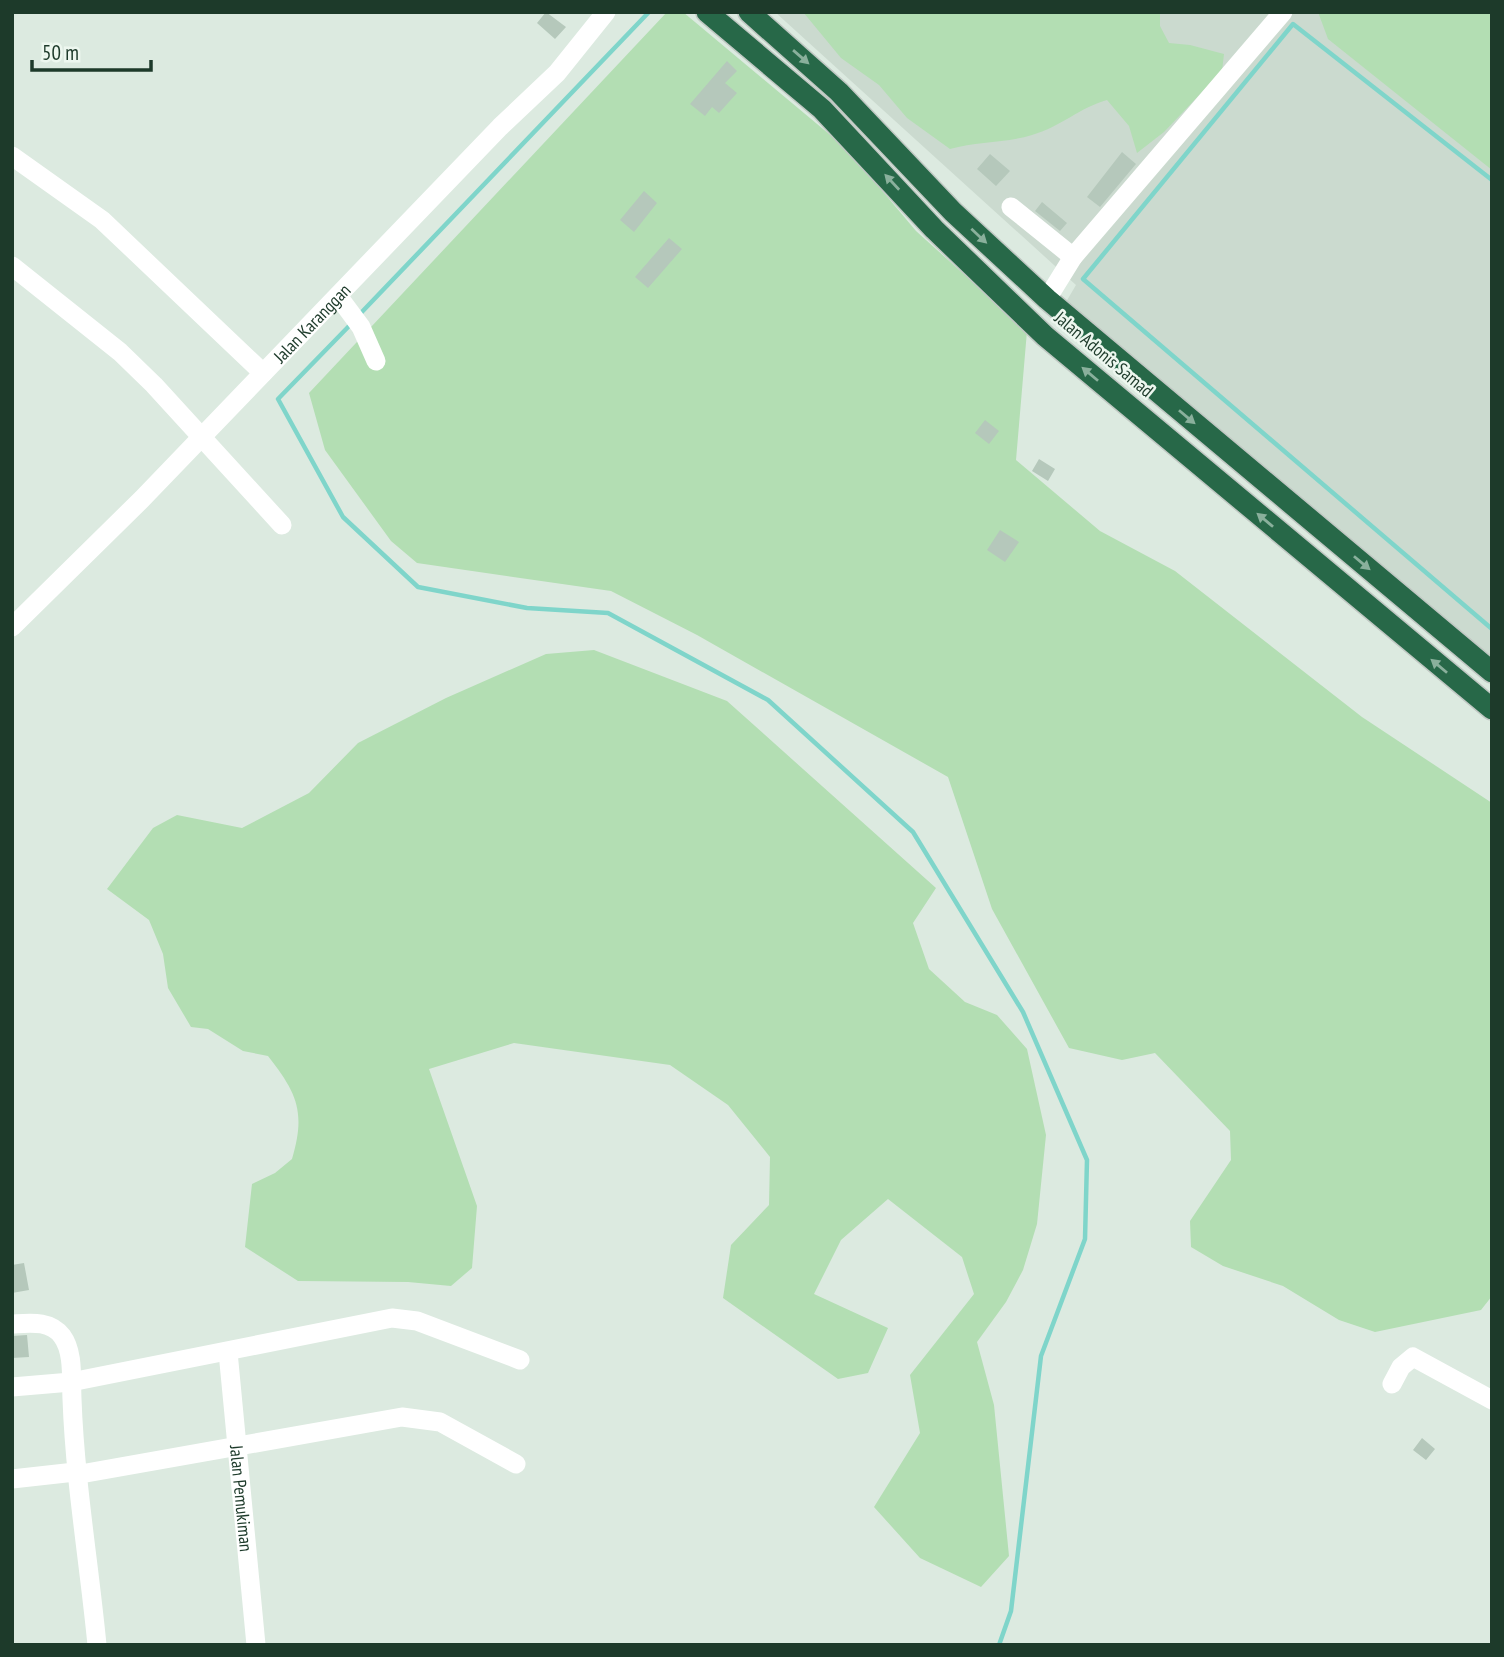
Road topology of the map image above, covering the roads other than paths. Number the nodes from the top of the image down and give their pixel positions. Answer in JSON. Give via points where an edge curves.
{"nodes":[{"id":1,"x":606,"y":12,"type":"edge"},
{"id":2,"x":706,"y":12,"type":"edge"},
{"id":3,"x":750,"y":12,"type":"edge"},
{"id":4,"x":1279,"y":17,"type":"edge"},
{"id":5,"x":12,"y":156,"type":"edge"},
{"id":6,"x":932,"y":188,"type":"junction"},
{"id":7,"x":914,"y":206,"type":"junction"},
{"id":8,"x":1010,"y":207,"type":"dead end"},
{"id":9,"x":1073,"y":257,"type":"junction"},
{"id":10,"x":12,"y":266,"type":"edge"},
{"id":11,"x":338,"y":296,"type":"junction"},
{"id":12,"x":1047,"y":299,"type":"junction"},
{"id":13,"x":376,"y":361,"type":"dead end"},
{"id":14,"x":263,"y":373,"type":"junction"},
{"id":15,"x":200,"y":438,"type":"junction"},
{"id":16,"x":282,"y":525,"type":"dead end"},
{"id":17,"x":12,"y":627,"type":"edge"},
{"id":18,"x":1492,"y":672,"type":"edge"},
{"id":19,"x":1492,"y":709,"type":"edge"},
{"id":20,"x":12,"y":1324,"type":"edge"},
{"id":21,"x":228,"y":1352,"type":"junction"},
{"id":22,"x":520,"y":1360,"type":"dead end"},
{"id":23,"x":71,"y":1382,"type":"junction"},
{"id":24,"x":1392,"y":1384,"type":"dead end"},
{"id":25,"x":12,"y":1387,"type":"edge"},
{"id":26,"x":1492,"y":1400,"type":"edge"},
{"id":27,"x":236,"y":1445,"type":"junction"},
{"id":28,"x":516,"y":1464,"type":"dead end"},
{"id":29,"x":75,"y":1474,"type":"junction"},
{"id":30,"x":12,"y":1479,"type":"edge"},
{"id":31,"x":97,"y":1645,"type":"edge"},
{"id":32,"x":256,"y":1645,"type":"edge"}],
"edges":[{"from":1,"to":11,"type":"street","name":"Jalan Karanggan","via":[[557,73]]},
{"from":7,"to":2,"type":"highway","name":"Jalan Adonis Samad","one_way":true,"via":[[822,109]]},
{"from":3,"to":6,"type":"highway","name":"Jalan Adonis Samad","one_way":true,"via":[[849,101]]},
{"from":4,"to":9,"type":"street"},
{"from":5,"to":14,"type":"street","via":[[102,220]]},
{"from":6,"to":7,"type":"highway"},
{"from":6,"to":12,"type":"highway","name":"Jalan Adonis Samad","one_way":true},
{"from":19,"to":7,"type":"highway","name":"Jalan Adonis Samad","one_way":true,"via":[[1045,336]]},
{"from":8,"to":9,"type":"street"},
{"from":9,"to":12,"type":"street"},
{"from":10,"to":15,"type":"street","via":[[120,352]]},
{"from":11,"to":13,"type":"street"},
{"from":11,"to":14,"type":"street","name":"Jalan Karanggan"},
{"from":12,"to":18,"type":"highway","name":"Jalan Adonis Samad","one_way":true},
{"from":14,"to":15,"type":"street","name":"Jalan Karanggan"},
{"from":15,"to":16,"type":"street"},
{"from":15,"to":17,"type":"street","name":"Jalan Karanggan"},
{"from":20,"to":23,"type":"street","via":[[45,1324],[61,1334],[69,1354]]},
{"from":21,"to":22,"type":"street","via":[[408,1318]]},
{"from":21,"to":23,"type":"street"},
{"from":21,"to":27,"type":"street","name":"Jalan Pemukiman"},
{"from":23,"to":25,"type":"street"},
{"from":23,"to":29,"type":"street"},
{"from":24,"to":26,"type":"street","via":[[1413,1357]]},
{"from":27,"to":28,"type":"street","via":[[421,1417],[440,1422]]},
{"from":27,"to":29,"type":"street"},
{"from":27,"to":32,"type":"street","name":"Jalan Pemukiman"},
{"from":29,"to":30,"type":"street"},
{"from":29,"to":31,"type":"street"}]}
